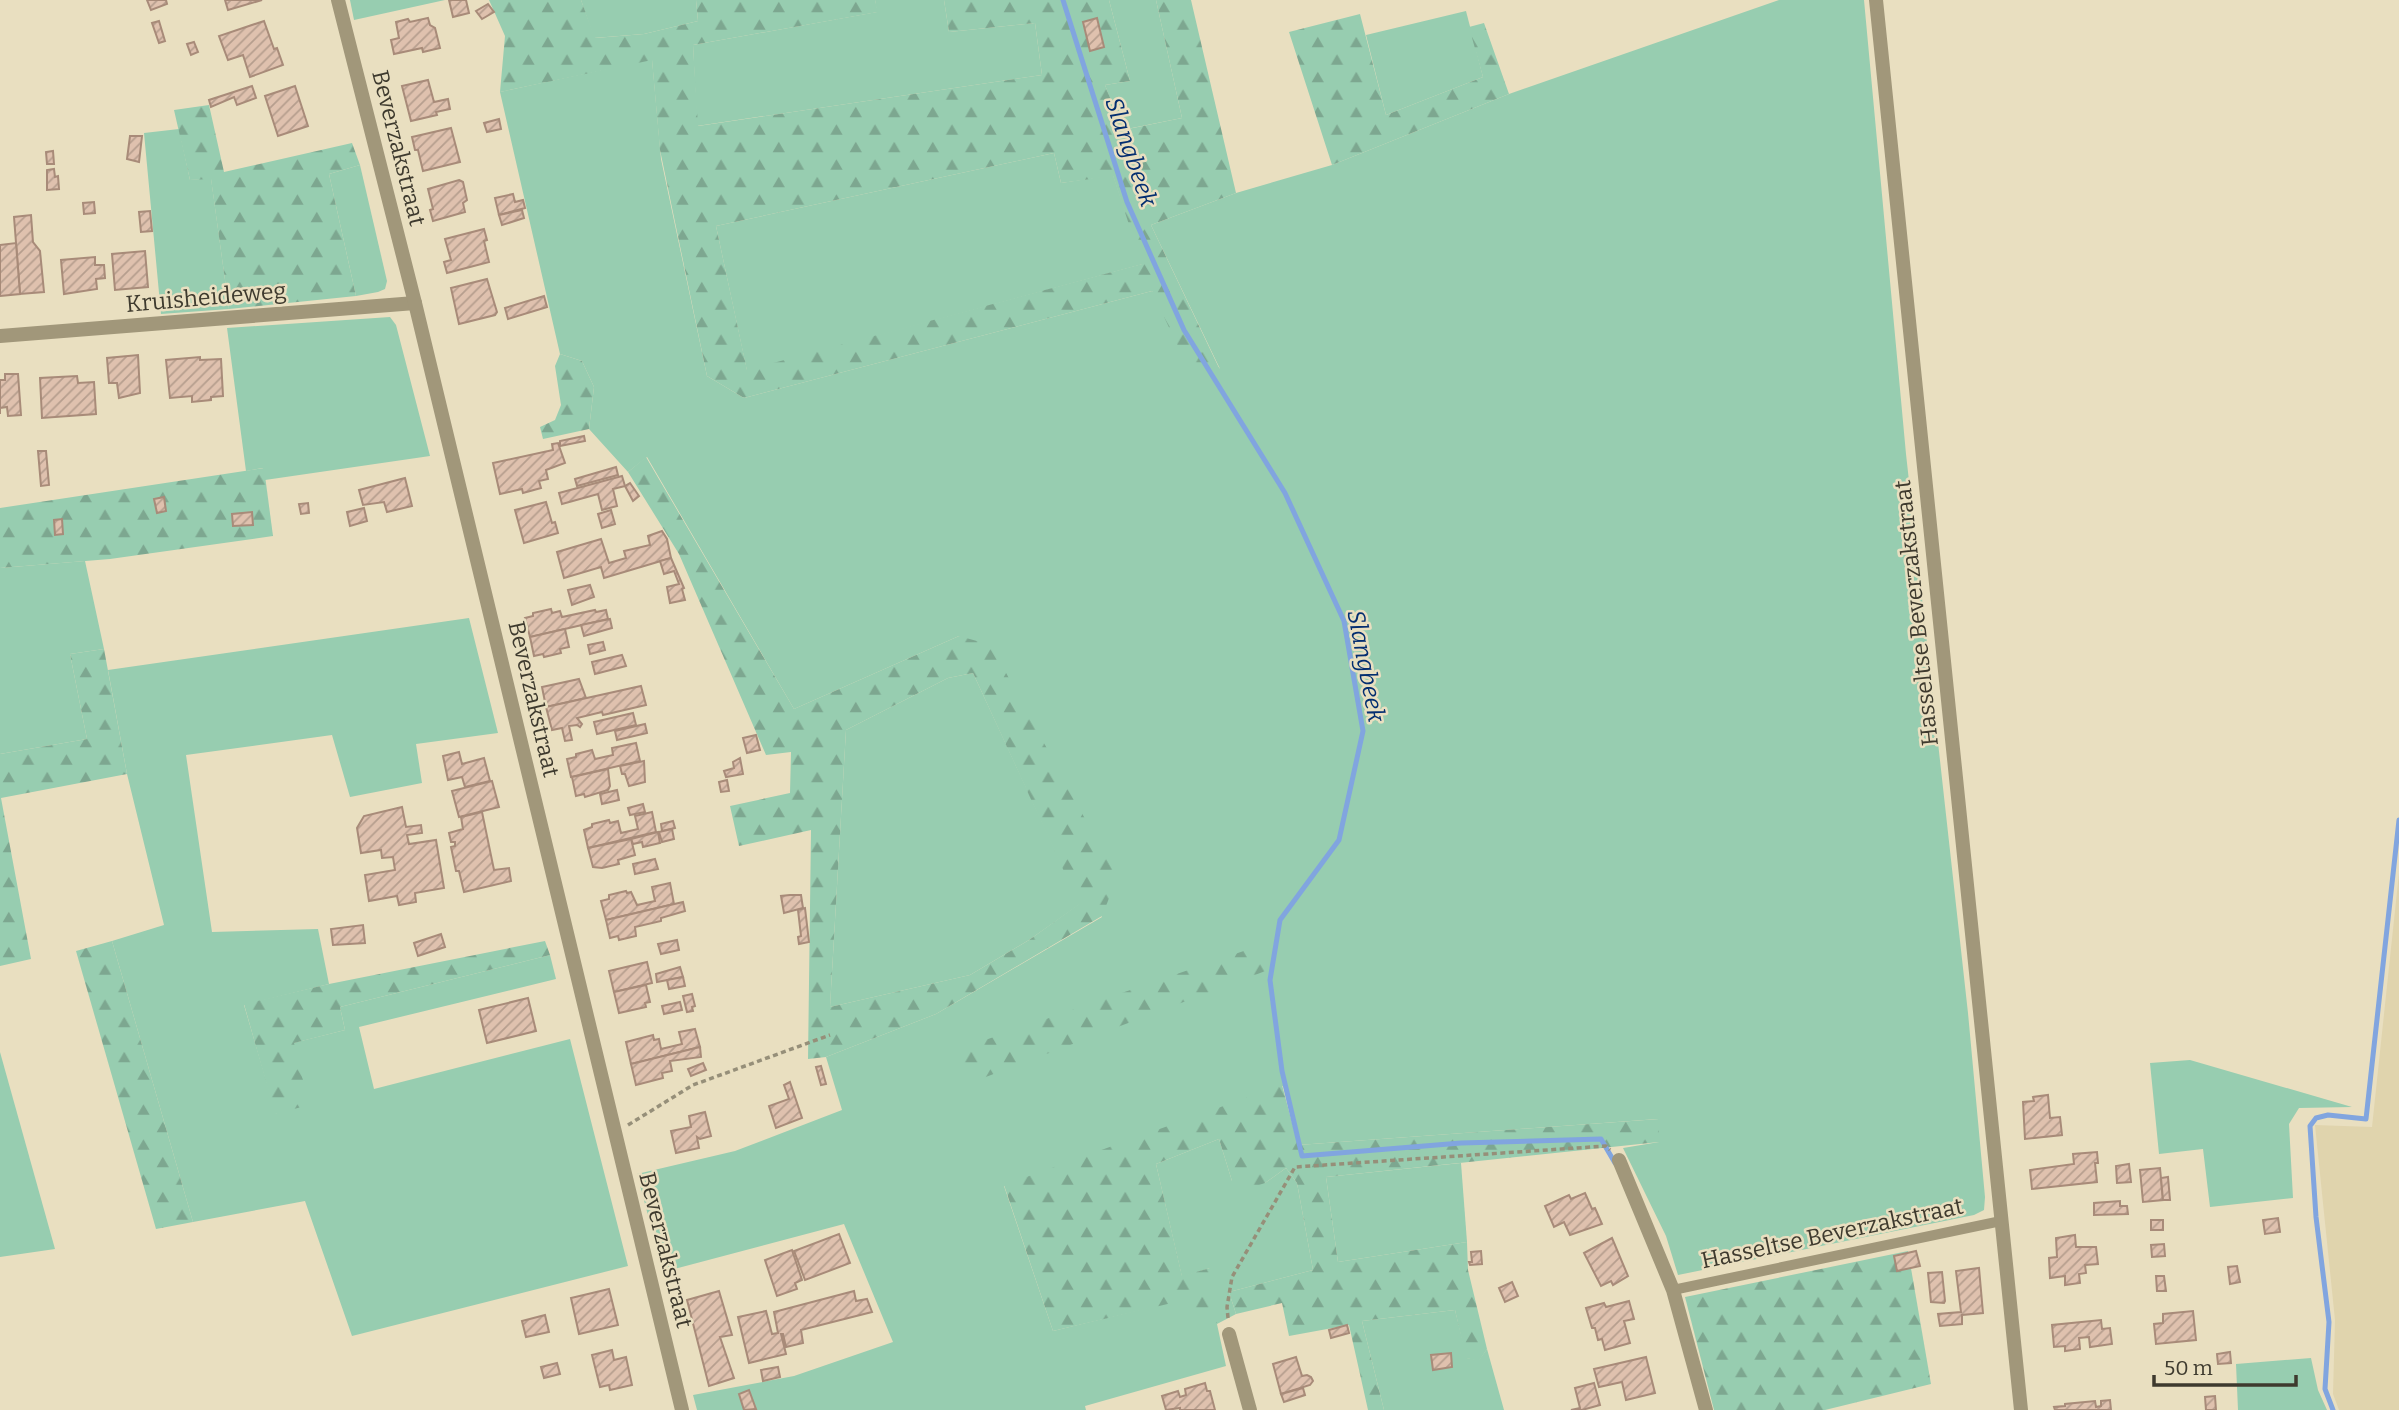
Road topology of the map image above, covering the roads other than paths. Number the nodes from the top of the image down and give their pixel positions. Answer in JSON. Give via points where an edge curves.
{"nodes":[{"id":1,"x":338,"y":0,"type":"edge"},
{"id":2,"x":1876,"y":0,"type":"edge"},
{"id":3,"x":415,"y":303,"type":"junction"},
{"id":4,"x":0,"y":336,"type":"edge"},
{"id":5,"x":1619,"y":1160,"type":"road end"},
{"id":6,"x":2001,"y":1221,"type":"junction"},
{"id":7,"x":1674,"y":1290,"type":"junction"},
{"id":8,"x":1229,"y":1334,"type":"road end"},
{"id":9,"x":682,"y":1410,"type":"edge"},
{"id":10,"x":1250,"y":1410,"type":"edge"},
{"id":11,"x":1706,"y":1410,"type":"edge"},
{"id":12,"x":2021,"y":1410,"type":"edge"}],
"edges":[{"from":1,"to":3,"type":"street","name":"Beverzakstraat"},
{"from":2,"to":6,"type":"street","name":"Hasseltse Beverzakstraat"},
{"from":3,"to":4,"type":"street","name":"Kruisheideweg"},
{"from":3,"to":9,"type":"street","name":"Beverzakstraat"},
{"from":5,"to":7,"type":"street"},
{"from":6,"to":7,"type":"lane","name":"Hasseltse Beverzakstraat"},
{"from":6,"to":12,"type":"street","name":"Hasseltse Beverzakstraat"},
{"from":7,"to":11,"type":"street"},
{"from":8,"to":10,"type":"street"}]}
